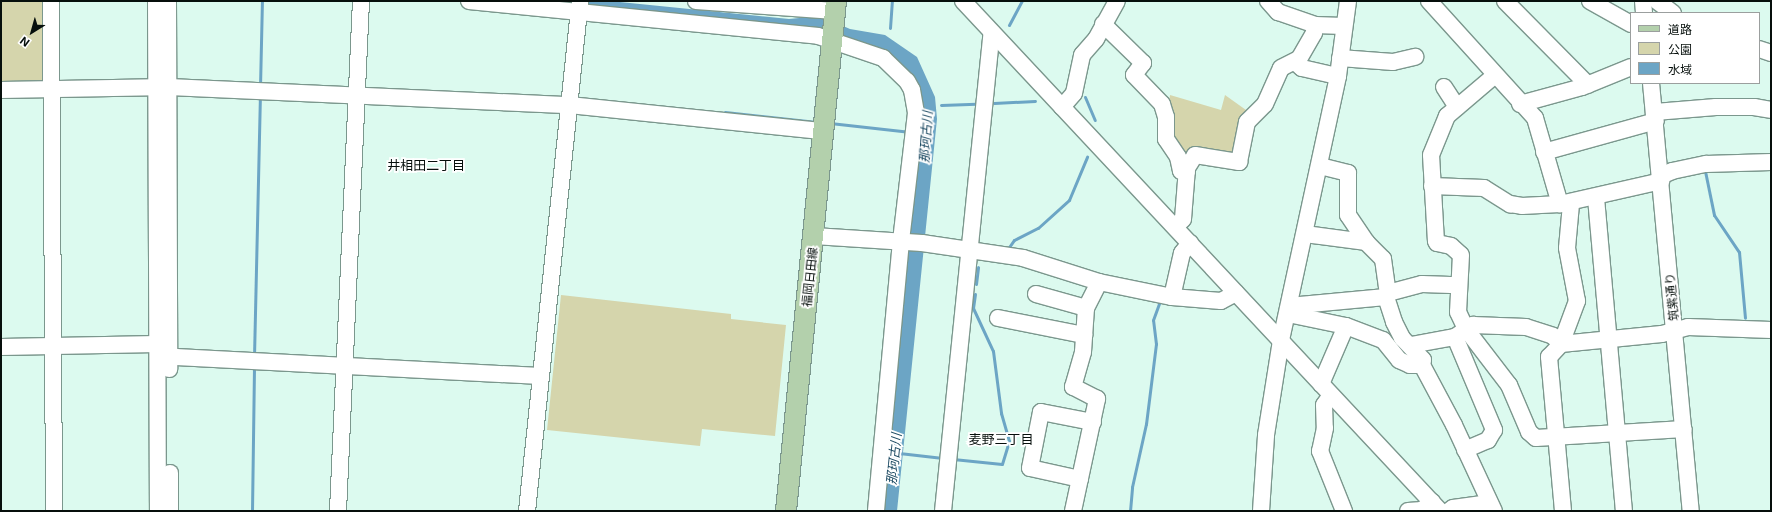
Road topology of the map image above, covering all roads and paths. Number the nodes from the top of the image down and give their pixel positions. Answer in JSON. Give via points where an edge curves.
{"nodes":[{"id":1,"x":51,"y":1,"type":"edge"},
{"id":2,"x":156,"y":1,"type":"edge"},
{"id":3,"x":168,"y":1,"type":"edge"},
{"id":4,"x":362,"y":1,"type":"edge"},
{"id":5,"x":469,"y":1,"type":"edge"},
{"id":6,"x":696,"y":1,"type":"edge"},
{"id":7,"x":963,"y":1,"type":"edge"},
{"id":8,"x":1117,"y":1,"type":"edge"},
{"id":9,"x":1268,"y":1,"type":"edge"},
{"id":10,"x":1348,"y":1,"type":"edge"},
{"id":11,"x":1429,"y":1,"type":"edge"},
{"id":12,"x":1504,"y":1,"type":"edge"},
{"id":13,"x":1590,"y":1,"type":"edge"},
{"id":14,"x":1643,"y":1,"type":"edge"},
{"id":15,"x":1657,"y":1,"type":"edge"},
{"id":16,"x":580,"y":7,"type":"edge"},
{"id":17,"x":835,"y":9,"type":"edge"},
{"id":18,"x":1644,"y":12,"type":"edge"},
{"id":19,"x":1672,"y":12,"type":"edge"},
{"id":20,"x":1630,"y":23,"type":"edge"},
{"id":21,"x":1103,"y":24,"type":"junction"},
{"id":22,"x":1315,"y":25,"type":"junction"},
{"id":23,"x":1343,"y":26,"type":"junction"},
{"id":24,"x":992,"y":32,"type":"junction"},
{"id":25,"x":831,"y":42,"type":"junction"},
{"id":26,"x":1760,"y":49,"type":"edge"},
{"id":27,"x":1771,"y":53,"type":"edge"},
{"id":28,"x":1415,"y":57,"type":"dead end"},
{"id":29,"x":1340,"y":58,"type":"junction"},
{"id":30,"x":1295,"y":62,"type":"junction"},
{"id":31,"x":1630,"y":67,"type":"edge"},
{"id":32,"x":1338,"y":76,"type":"junction"},
{"id":33,"x":1494,"y":76,"type":"junction"},
{"id":34,"x":1651,"y":84,"type":"edge"},
{"id":35,"x":1588,"y":85,"type":"junction"},
{"id":36,"x":1444,"y":87,"type":"dead end"},
{"id":37,"x":162,"y":88,"type":"junction"},
{"id":38,"x":1,"y":90,"type":"edge"},
{"id":39,"x":50,"y":91,"type":"junction"},
{"id":40,"x":358,"y":95,"type":"junction"},
{"id":41,"x":1520,"y":104,"type":"junction"},
{"id":42,"x":570,"y":105,"type":"junction"},
{"id":43,"x":1062,"y":107,"type":"junction"},
{"id":44,"x":1457,"y":107,"type":"junction"},
{"id":45,"x":1771,"y":110,"type":"edge"},
{"id":46,"x":1655,"y":117,"type":"junction"},
{"id":47,"x":823,"y":131,"type":"junction"},
{"id":48,"x":1544,"y":152,"type":"junction"},
{"id":49,"x":1771,"y":162,"type":"edge"},
{"id":50,"x":1320,"y":166,"type":"junction"},
{"id":51,"x":1187,"y":172,"type":"junction"},
{"id":52,"x":1661,"y":179,"type":"junction"},
{"id":53,"x":1432,"y":186,"type":"junction"},
{"id":54,"x":1596,"y":198,"type":"junction"},
{"id":55,"x":1566,"y":204,"type":"junction"},
{"id":56,"x":1175,"y":227,"type":"junction"},
{"id":57,"x":1305,"y":234,"type":"junction"},
{"id":58,"x":814,"y":236,"type":"junction"},
{"id":59,"x":901,"y":241,"type":"junction"},
{"id":60,"x":1366,"y":242,"type":"junction"},
{"id":61,"x":1190,"y":244,"type":"junction"},
{"id":62,"x":968,"y":251,"type":"junction"},
{"id":63,"x":1099,"y":282,"type":"junction"},
{"id":64,"x":1458,"y":285,"type":"junction"},
{"id":65,"x":1236,"y":293,"type":"junction"},
{"id":66,"x":1036,"y":294,"type":"dead end"},
{"id":67,"x":1387,"y":295,"type":"junction"},
{"id":68,"x":1172,"y":297,"type":"junction"},
{"id":69,"x":1086,"y":308,"type":"junction"},
{"id":70,"x":1289,"y":310,"type":"junction"},
{"id":71,"x":998,"y":318,"type":"dead end"},
{"id":72,"x":1346,"y":326,"type":"junction"},
{"id":73,"x":1771,"y":330,"type":"edge"},
{"id":74,"x":1675,"y":331,"type":"junction"},
{"id":75,"x":1461,"y":333,"type":"junction"},
{"id":76,"x":1084,"y":335,"type":"junction"},
{"id":77,"x":1281,"y":340,"type":"junction"},
{"id":78,"x":1607,"y":341,"type":"junction"},
{"id":79,"x":1561,"y":344,"type":"junction"},
{"id":80,"x":1411,"y":345,"type":"junction"},
{"id":81,"x":1,"y":347,"type":"edge"},
{"id":82,"x":53,"y":348,"type":"junction"},
{"id":83,"x":162,"y":351,"type":"junction"},
{"id":84,"x":1422,"y":365,"type":"junction"},
{"id":85,"x":345,"y":367,"type":"junction"},
{"id":86,"x":541,"y":376,"type":"junction"},
{"id":87,"x":1326,"y":389,"type":"junction"},
{"id":88,"x":1093,"y":422,"type":"junction"},
{"id":89,"x":1684,"y":429,"type":"junction"},
{"id":90,"x":1615,"y":433,"type":"junction"},
{"id":91,"x":1557,"y":437,"type":"junction"},
{"id":92,"x":1466,"y":450,"type":"junction"},
{"id":93,"x":1080,"y":479,"type":"junction"},
{"id":94,"x":1436,"y":507,"type":"edge"},
{"id":95,"x":1492,"y":507,"type":"edge"},
{"id":96,"x":54,"y":511,"type":"edge"},
{"id":97,"x":158,"y":511,"type":"edge"},
{"id":98,"x":170,"y":511,"type":"edge"},
{"id":99,"x":338,"y":511,"type":"edge"},
{"id":100,"x":527,"y":511,"type":"edge"},
{"id":101,"x":786,"y":511,"type":"edge"},
{"id":102,"x":876,"y":511,"type":"edge"},
{"id":103,"x":943,"y":511,"type":"edge"},
{"id":104,"x":1073,"y":511,"type":"edge"},
{"id":105,"x":1261,"y":511,"type":"edge"},
{"id":106,"x":1344,"y":511,"type":"edge"},
{"id":107,"x":1408,"y":511,"type":"edge"},
{"id":108,"x":1449,"y":511,"type":"edge"},
{"id":109,"x":1563,"y":511,"type":"edge"},
{"id":110,"x":1624,"y":511,"type":"edge"},
{"id":111,"x":1691,"y":511,"type":"edge"}],
"edges":[{"from":1,"to":39,"type":"street"},
{"from":2,"to":37,"type":"street"},
{"from":3,"to":37,"type":"street"},
{"from":4,"to":40,"type":"street"},
{"from":5,"to":16,"type":"street"},
{"from":6,"to":17,"type":"street"},
{"from":7,"to":24,"type":"street"},
{"from":8,"to":21,"type":"street"},
{"from":9,"to":22,"type":"street","via":[[1278,12]]},
{"from":10,"to":23,"type":"street"},
{"from":11,"to":33,"type":"street"},
{"from":12,"to":35,"type":"street"},
{"from":13,"to":20,"type":"street"},
{"from":14,"to":18,"type":"street"},
{"from":15,"to":19,"type":"street"},
{"from":16,"to":25,"type":"street","via":[[818,36]]},
{"from":16,"to":42,"type":"street"},
{"from":17,"to":25,"type":"main road","name":"福岡日田線"},
{"from":21,"to":43,"type":"street","via":[[1096,38],[1082,54],[1074,93]]},
{"from":21,"to":51,"type":"street","via":[[1143,63],[1134,75],[1162,104],[1166,117],[1166,139],[1178,157],[1181,171]]},
{"from":22,"to":23,"type":"street"},
{"from":22,"to":30,"type":"street","via":[[1309,43]]},
{"from":23,"to":29,"type":"street"},
{"from":24,"to":43,"type":"street"},
{"from":24,"to":62,"type":"street"},
{"from":25,"to":47,"type":"main road","name":"福岡日田線"},
{"from":25,"to":59,"type":"street","via":[[882,58],[907,81],[912,90],[916,114]]},
{"from":26,"to":27,"type":"street"},
{"from":28,"to":29,"type":"street","via":[[1393,62]]},
{"from":29,"to":32,"type":"street"},
{"from":30,"to":32,"type":"street","via":[[1302,68]]},
{"from":30,"to":51,"type":"street","via":[[1281,68],[1265,104],[1247,122],[1239,162],[1195,155]]},
{"from":31,"to":35,"type":"street"},
{"from":32,"to":50,"type":"street"},
{"from":33,"to":41,"type":"street"},
{"from":33,"to":44,"type":"street"},
{"from":34,"to":46,"type":"street","name":"筑紫通り"},
{"from":35,"to":41,"type":"street"},
{"from":36,"to":44,"type":"street"},
{"from":37,"to":39,"type":"street"},
{"from":37,"to":40,"type":"street"},
{"from":37,"to":83,"type":"street"},
{"from":38,"to":39,"type":"street"},
{"from":39,"to":82,"type":"street"},
{"from":40,"to":42,"type":"street"},
{"from":40,"to":85,"type":"street"},
{"from":41,"to":48,"type":"street","via":[[1535,118]]},
{"from":42,"to":47,"type":"street"},
{"from":42,"to":86,"type":"street"},
{"from":43,"to":56,"type":"street"},
{"from":44,"to":53,"type":"street","via":[[1447,116],[1431,154]]},
{"from":45,"to":46,"type":"street","via":[[1754,107],[1716,107]]},
{"from":46,"to":48,"type":"street"},
{"from":46,"to":52,"type":"street","name":"筑紫通り"},
{"from":47,"to":58,"type":"main road","name":"福岡日田線"},
{"from":48,"to":55,"type":"street"},
{"from":49,"to":52,"type":"street","via":[[1706,164],[1672,171]]},
{"from":50,"to":57,"type":"street"},
{"from":50,"to":60,"type":"street","via":[[1348,173],[1348,215]]},
{"from":51,"to":56,"type":"street","via":[[1183,219]]},
{"from":52,"to":54,"type":"street"},
{"from":52,"to":74,"type":"street","name":"筑紫通り"},
{"from":53,"to":55,"type":"street","via":[[1484,188],[1510,204],[1522,206]]},
{"from":53,"to":64,"type":"street","via":[[1437,244],[1451,246],[1461,255],[1461,276]]},
{"from":54,"to":55,"type":"street"},
{"from":54,"to":78,"type":"street"},
{"from":55,"to":79,"type":"street","via":[[1567,248],[1577,301]]},
{"from":56,"to":61,"type":"street"},
{"from":57,"to":60,"type":"street"},
{"from":57,"to":70,"type":"street"},
{"from":58,"to":59,"type":"street"},
{"from":58,"to":101,"type":"main road","name":"福岡日田線"},
{"from":59,"to":62,"type":"street"},
{"from":59,"to":102,"type":"street"},
{"from":60,"to":67,"type":"street","via":[[1386,266]]},
{"from":61,"to":65,"type":"street"},
{"from":61,"to":68,"type":"street","via":[[1182,253]]},
{"from":62,"to":63,"type":"street","via":[[1023,258]]},
{"from":62,"to":103,"type":"street"},
{"from":63,"to":68,"type":"street"},
{"from":63,"to":69,"type":"street"},
{"from":64,"to":67,"type":"street","via":[[1422,284]]},
{"from":64,"to":75,"type":"street"},
{"from":65,"to":68,"type":"street","via":[[1221,301]]},
{"from":65,"to":77,"type":"street"},
{"from":66,"to":69,"type":"street"},
{"from":67,"to":70,"type":"street"},
{"from":67,"to":80,"type":"street","via":[[1394,322],[1402,338]]},
{"from":69,"to":76,"type":"street"},
{"from":70,"to":72,"type":"street"},
{"from":70,"to":77,"type":"street"},
{"from":71,"to":76,"type":"street"},
{"from":72,"to":84,"type":"street","via":[[1383,340],[1399,360]]},
{"from":72,"to":87,"type":"street"},
{"from":73,"to":74,"type":"street","via":[[1688,327]]},
{"from":74,"to":78,"type":"street"},
{"from":74,"to":89,"type":"street","name":"筑紫通り"},
{"from":75,"to":79,"type":"street","via":[[1473,324],[1526,327],[1553,336]]},
{"from":75,"to":80,"type":"street"},
{"from":75,"to":91,"type":"street","via":[[1509,385],[1531,436]]},
{"from":75,"to":92,"type":"street","via":[[1494,430],[1488,440]]},
{"from":76,"to":88,"type":"street","via":[[1083,352],[1073,387],[1097,399]]},
{"from":77,"to":87,"type":"street"},
{"from":77,"to":105,"type":"street","via":[[1266,436]]},
{"from":78,"to":79,"type":"street"},
{"from":78,"to":90,"type":"street"},
{"from":79,"to":91,"type":"street","via":[[1549,357]]},
{"from":80,"to":84,"type":"street","via":[[1423,360]]},
{"from":81,"to":82,"type":"street"},
{"from":82,"to":83,"type":"street"},
{"from":82,"to":96,"type":"street"},
{"from":83,"to":85,"type":"street"},
{"from":83,"to":97,"type":"street"},
{"from":83,"to":98,"type":"street"},
{"from":84,"to":92,"type":"street"},
{"from":85,"to":86,"type":"street"},
{"from":85,"to":99,"type":"street"},
{"from":86,"to":100,"type":"street"},
{"from":87,"to":94,"type":"street"},
{"from":87,"to":106,"type":"street","via":[[1325,428],[1320,451]]},
{"from":88,"to":93,"type":"street"},
{"from":88,"to":93,"type":"street","via":[[1041,412],[1030,468]]},
{"from":89,"to":90,"type":"street"},
{"from":89,"to":111,"type":"street","name":"筑紫通り"},
{"from":90,"to":91,"type":"street"},
{"from":90,"to":110,"type":"street"},
{"from":91,"to":109,"type":"street"},
{"from":92,"to":95,"type":"street"},
{"from":93,"to":104,"type":"street"},
{"from":94,"to":107,"type":"street"},
{"from":95,"to":108,"type":"street","via":[[1453,508]]}]}
